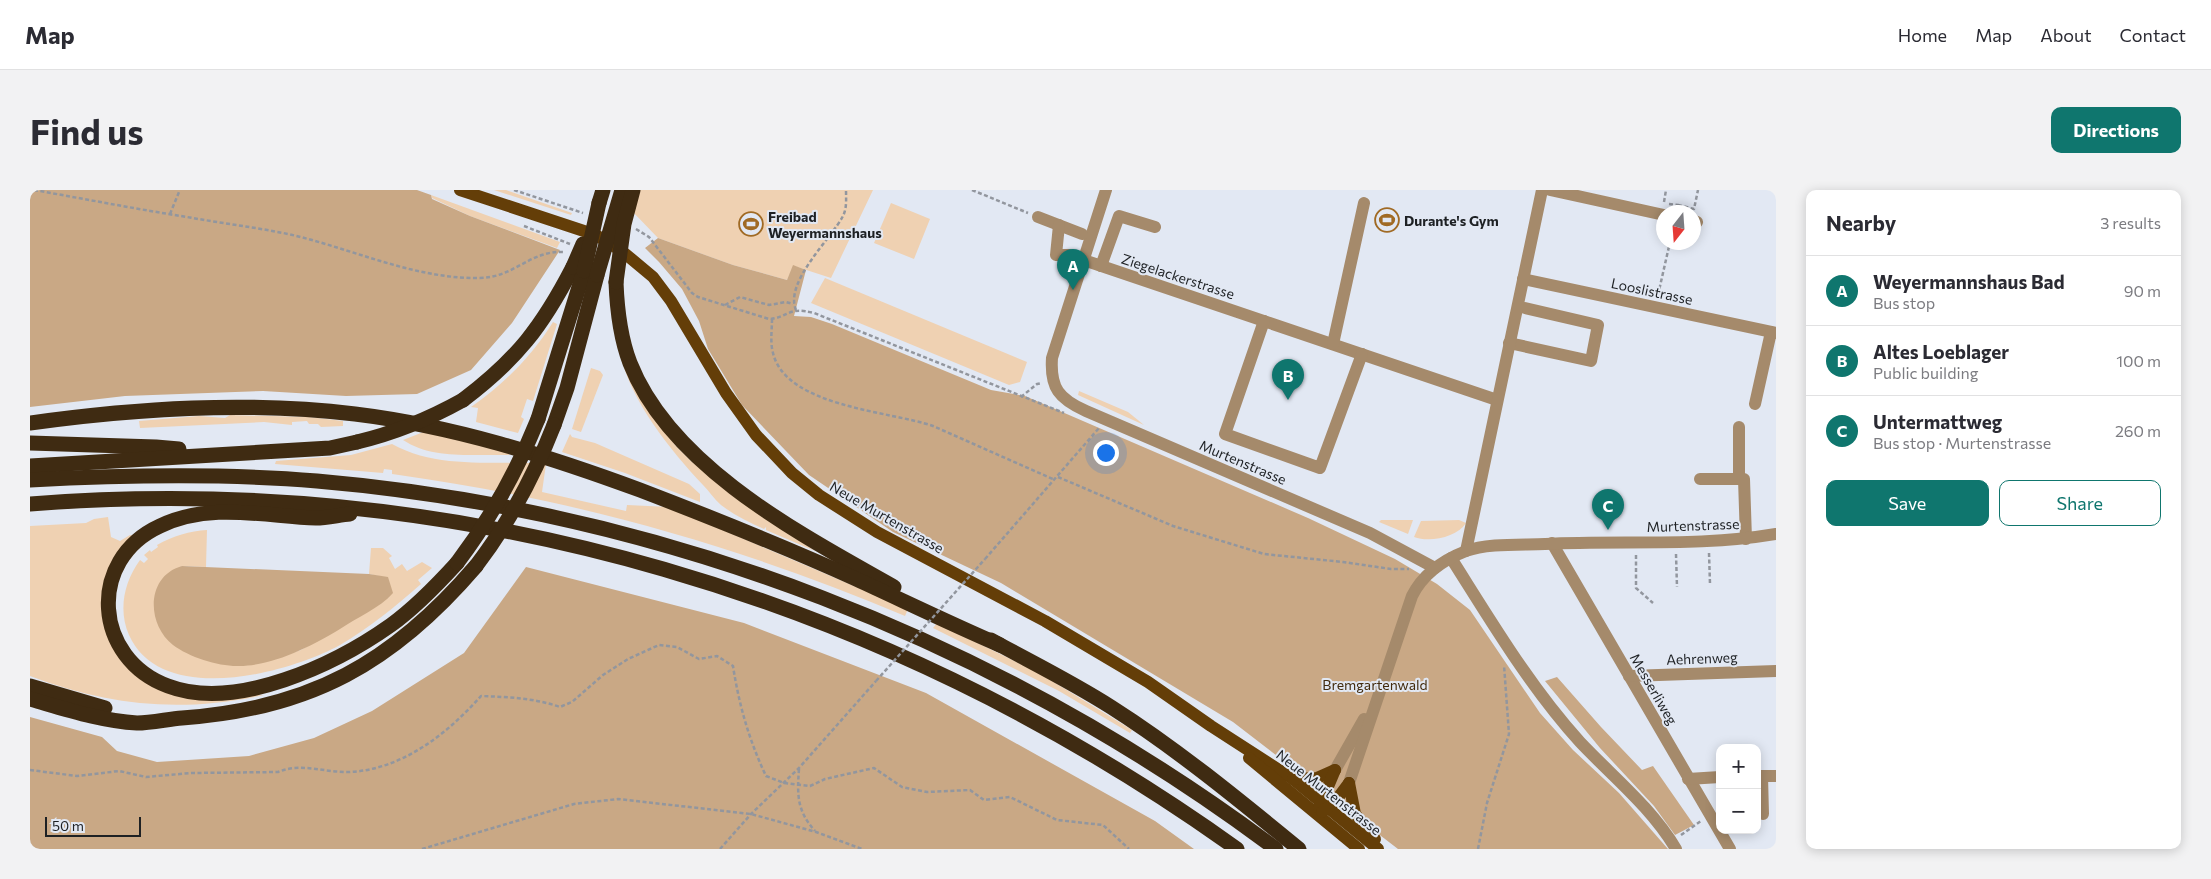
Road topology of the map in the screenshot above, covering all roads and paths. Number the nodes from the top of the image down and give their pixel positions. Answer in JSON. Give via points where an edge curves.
{"nodes":[{"id":1,"x":34,"y":190,"type":"edge"},
{"id":2,"x":460,"y":190,"type":"edge"},
{"id":3,"x":514,"y":190,"type":"edge"},
{"id":4,"x":610,"y":190,"type":"edge"},
{"id":5,"x":622,"y":190,"type":"edge"},
{"id":6,"x":633,"y":190,"type":"edge"},
{"id":7,"x":846,"y":190,"type":"edge"},
{"id":8,"x":972,"y":190,"type":"edge"},
{"id":9,"x":1106,"y":190,"type":"edge"},
{"id":10,"x":1542,"y":190,"type":"edge"},
{"id":11,"x":1550,"y":190,"type":"edge"},
{"id":12,"x":1666,"y":190,"type":"edge"},
{"id":13,"x":1698,"y":190,"type":"edge"},
{"id":14,"x":179,"y":192,"type":"dead end"},
{"id":15,"x":1364,"y":203,"type":"dead end"},
{"id":16,"x":601,"y":204,"type":"edge"},
{"id":17,"x":1664,"y":205,"type":"edge"},
{"id":18,"x":1695,"y":205,"type":"edge"},
{"id":19,"x":1656,"y":207,"type":"edge"},
{"id":20,"x":170,"y":214,"type":"junction"},
{"id":21,"x":1038,"y":217,"type":"joint"},
{"id":22,"x":1059,"y":225,"type":"junction"},
{"id":23,"x":1155,"y":227,"type":"dead end"},
{"id":24,"x":633,"y":228,"type":"dead end"},
{"id":25,"x":1082,"y":234,"type":"dead end"},
{"id":26,"x":596,"y":235,"type":"junction"},
{"id":27,"x":1668,"y":250,"type":"edge"},
{"id":28,"x":1083,"y":260,"type":"junction"},
{"id":29,"x":581,"y":266,"type":"junction"},
{"id":30,"x":1101,"y":266,"type":"junction"},
{"id":31,"x":1523,"y":279,"type":"junction"},
{"id":32,"x":1657,"y":301,"type":"dead end"},
{"id":33,"x":793,"y":304,"type":"junction"},
{"id":34,"x":725,"y":305,"type":"junction"},
{"id":35,"x":1525,"y":308,"type":"dead end"},
{"id":36,"x":796,"y":310,"type":"junction"},
{"id":37,"x":772,"y":319,"type":"junction"},
{"id":38,"x":1264,"y":321,"type":"junction"},
{"id":39,"x":1773,"y":333,"type":"edge"},
{"id":40,"x":1509,"y":343,"type":"junction"},
{"id":41,"x":1333,"y":344,"type":"junction"},
{"id":42,"x":1362,"y":354,"type":"junction"},
{"id":43,"x":1037,"y":384,"type":"dead end"},
{"id":44,"x":1021,"y":397,"type":"junction"},
{"id":45,"x":1497,"y":400,"type":"junction"},
{"id":46,"x":1755,"y":404,"type":"dead end"},
{"id":47,"x":1086,"y":412,"type":"junction"},
{"id":48,"x":1106,"y":420,"type":"junction"},
{"id":49,"x":30,"y":423,"type":"edge"},
{"id":50,"x":1739,"y":427,"type":"dead end"},
{"id":51,"x":30,"y":443,"type":"edge"},
{"id":52,"x":220,"y":454,"type":"junction"},
{"id":53,"x":30,"y":466,"type":"edge"},
{"id":54,"x":1058,"y":477,"type":"junction"},
{"id":55,"x":1700,"y":479,"type":"dead end"},
{"id":56,"x":1739,"y":479,"type":"junction"},
{"id":57,"x":30,"y":480,"type":"edge"},
{"id":58,"x":1055,"y":480,"type":"junction"},
{"id":59,"x":30,"y":504,"type":"edge"},
{"id":60,"x":372,"y":511,"type":"junction"},
{"id":61,"x":1776,"y":534,"type":"edge"},
{"id":62,"x":1746,"y":538,"type":"junction"},
{"id":63,"x":1552,"y":543,"type":"junction"},
{"id":64,"x":1466,"y":551,"type":"junction"},
{"id":65,"x":1709,"y":553,"type":"dead end"},
{"id":66,"x":1636,"y":555,"type":"dead end"},
{"id":67,"x":1676,"y":555,"type":"dead end"},
{"id":68,"x":1451,"y":558,"type":"junction"},
{"id":69,"x":1435,"y":568,"type":"junction"},
{"id":70,"x":1710,"y":584,"type":"dead end"},
{"id":71,"x":1677,"y":587,"type":"dead end"},
{"id":72,"x":1653,"y":603,"type":"dead end"},
{"id":73,"x":1502,"y":638,"type":"junction"},
{"id":74,"x":1000,"y":645,"type":"junction"},
{"id":75,"x":1776,"y":671,"type":"edge"},
{"id":76,"x":1629,"y":676,"type":"junction"},
{"id":77,"x":30,"y":686,"type":"edge"},
{"id":78,"x":1380,"y":688,"type":"junction"},
{"id":79,"x":30,"y":699,"type":"edge"},
{"id":80,"x":181,"y":718,"type":"junction"},
{"id":81,"x":1211,"y":726,"type":"junction"},
{"id":82,"x":799,"y":768,"type":"junction"},
{"id":83,"x":30,"y":770,"type":"edge"},
{"id":84,"x":1335,"y":770,"type":"junction"},
{"id":85,"x":1761,"y":776,"type":"edge"},
{"id":86,"x":1776,"y":776,"type":"edge"},
{"id":87,"x":1716,"y":777,"type":"edge"},
{"id":88,"x":1688,"y":779,"type":"junction"},
{"id":89,"x":1294,"y":780,"type":"junction"},
{"id":90,"x":784,"y":783,"type":"junction"},
{"id":91,"x":1349,"y":783,"type":"junction"},
{"id":92,"x":798,"y":785,"type":"junction"},
{"id":93,"x":1761,"y":789,"type":"edge"},
{"id":94,"x":1325,"y":805,"type":"junction"},
{"id":95,"x":751,"y":814,"type":"junction"},
{"id":96,"x":1763,"y":814,"type":"dead end"},
{"id":97,"x":1317,"y":816,"type":"junction"},
{"id":98,"x":1695,"y":825,"type":"dead end"},
{"id":99,"x":816,"y":832,"type":"junction"},
{"id":100,"x":1674,"y":846,"type":"edge"},
{"id":101,"x":422,"y":849,"type":"edge"},
{"id":102,"x":720,"y":849,"type":"edge"},
{"id":103,"x":862,"y":849,"type":"edge"},
{"id":104,"x":1130,"y":849,"type":"edge"},
{"id":105,"x":1237,"y":849,"type":"edge"},
{"id":106,"x":1276,"y":849,"type":"edge"},
{"id":107,"x":1299,"y":849,"type":"edge"},
{"id":108,"x":1358,"y":849,"type":"edge"},
{"id":109,"x":1378,"y":849,"type":"edge"},
{"id":110,"x":1382,"y":849,"type":"edge"},
{"id":111,"x":1478,"y":849,"type":"edge"},
{"id":112,"x":1730,"y":849,"type":"edge"}],
"edges":[{"from":1,"to":20,"type":"path"},
{"from":2,"to":26,"type":"main road"},
{"from":3,"to":16,"type":"path"},
{"from":4,"to":16,"type":"street"},
{"from":5,"to":29,"type":"highway","bridge":true},
{"from":6,"to":74,"type":"highway","bridge":true,"via":[[624,224],[616,282],[620,321],[624,343],[641,386],[667,426],[702,462],[738,491],[818,542]]},
{"from":7,"to":33,"type":"path","via":[[846,208],[842,217],[813,255],[794,294]]},
{"from":8,"to":21,"type":"path"},
{"from":9,"to":28,"type":"street"},
{"from":10,"to":31,"type":"street"},
{"from":11,"to":19,"type":"street"},
{"from":12,"to":17,"type":"path"},
{"from":13,"to":18,"type":"path"},
{"from":14,"to":20,"type":"path"},
{"from":15,"to":41,"type":"street"},
{"from":16,"to":26,"type":"street"},
{"from":16,"to":29,"type":"highway","bridge":true},
{"from":20,"to":29,"type":"path","via":[[286,234],[405,268],[443,275],[480,278],[512,271],[547,252]]},
{"from":21,"to":22,"type":"street"},
{"from":22,"to":25,"type":"street"},
{"from":22,"to":28,"type":"street","name":"Ziegelackerstrasse","via":[[1056,255]]},
{"from":23,"to":30,"type":"street","via":[[1119,216]]},
{"from":24,"to":34,"type":"path","via":[[648,238],[695,295]]},
{"from":26,"to":81,"type":"main road","name":"Neue Murtenstrasse","via":[[623,252],[652,277],[671,300],[716,379],[746,422],[805,484],[884,536],[1090,646]]},
{"from":27,"to":32,"type":"path"},
{"from":28,"to":30,"type":"street","name":"Ziegelackerstrasse"},
{"from":28,"to":47,"type":"street","name":"Murtenstrasse","via":[[1054,348],[1052,374],[1054,386],[1062,397]]},
{"from":29,"to":52,"type":"highway","bridge":true,"via":[[520,350],[495,376],[439,414],[407,428],[330,448]]},
{"from":29,"to":60,"type":"highway","bridge":true,"via":[[538,419],[523,455],[500,501],[457,563],[416,605],[365,642],[318,666],[248,689],[207,693],[169,687],[137,668],[117,642],[108,611],[112,578],[122,556],[160,525],[197,515],[231,511],[318,518]]},
{"from":29,"to":80,"type":"highway","bridge":true,"via":[[567,388],[554,425],[515,510],[476,566],[428,618],[375,659],[343,677],[280,703],[244,712]]},
{"from":30,"to":38,"type":"street","name":"Ziegelackerstrasse"},
{"from":31,"to":39,"type":"street","name":"Looslistrasse"},
{"from":31,"to":40,"type":"street"},
{"from":33,"to":34,"type":"path","via":[[768,305],[740,297]]},
{"from":33,"to":36,"type":"path"},
{"from":34,"to":37,"type":"path"},
{"from":35,"to":40,"type":"street","via":[[1598,325],[1591,360]]},
{"from":36,"to":37,"type":"path"},
{"from":36,"to":44,"type":"path","via":[[831,318]]},
{"from":37,"to":58,"type":"path","via":[[773,354],[780,370],[808,391],[858,409],[914,419]]},
{"from":38,"to":41,"type":"street","name":"Ziegelackerstrasse"},
{"from":38,"to":42,"type":"street","via":[[1225,434],[1320,468]]},
{"from":39,"to":46,"type":"street"},
{"from":40,"to":45,"type":"street"},
{"from":41,"to":42,"type":"street","name":"Ziegelackerstrasse"},
{"from":42,"to":45,"type":"street","name":"Ziegelackerstrasse"},
{"from":43,"to":44,"type":"path"},
{"from":44,"to":47,"type":"path","via":[[1061,414]]},
{"from":45,"to":64,"type":"street"},
{"from":47,"to":48,"type":"street","name":"Murtenstrasse"},
{"from":48,"to":54,"type":"path"},
{"from":48,"to":69,"type":"street","name":"Murtenstrasse","via":[[1370,533]]},
{"from":49,"to":74,"type":"highway","via":[[152,410],[254,408],[356,414],[440,429],[547,458],[676,504],[798,553]]},
{"from":50,"to":56,"type":"street"},
{"from":51,"to":52,"type":"highway","via":[[156,447]]},
{"from":52,"to":53,"type":"highway"},
{"from":54,"to":58,"type":"path"},
{"from":54,"to":69,"type":"path","via":[[1173,526],[1264,554],[1391,569]]},
{"from":55,"to":56,"type":"street"},
{"from":56,"to":62,"type":"street","via":[[1744,479]]},
{"from":57,"to":106,"type":"highway","via":[[205,476],[359,486],[532,512],[680,549],[839,603],[1006,679],[1137,754]]},
{"from":58,"to":82,"type":"path","bridge":true},
{"from":59,"to":60,"type":"highway","via":[[219,498]]},
{"from":60,"to":105,"type":"highway","via":[[460,523],[606,554],[707,582],[830,625],[932,669],[1026,716],[1115,768]]},
{"from":61,"to":62,"type":"street","name":"Murtenstrasse"},
{"from":62,"to":63,"type":"street","name":"Murtenstrasse"},
{"from":63,"to":64,"type":"street","name":"Murtenstrasse"},
{"from":63,"to":76,"type":"street","name":"Messerliweg"},
{"from":64,"to":68,"type":"street","name":"Murtenstrasse"},
{"from":65,"to":70,"type":"path"},
{"from":66,"to":72,"type":"path","via":[[1636,588]]},
{"from":67,"to":71,"type":"path"},
{"from":68,"to":69,"type":"street","name":"Murtenstrasse"},
{"from":68,"to":73,"type":"street"},
{"from":69,"to":78,"type":"street","name":"Murtenstrasse","via":[[1412,596]]},
{"from":73,"to":100,"type":"street","via":[[1548,704],[1656,820]]},
{"from":73,"to":111,"type":"path","via":[[1509,734],[1487,802]]},
{"from":74,"to":107,"type":"highway","via":[[1112,708],[1202,772]]},
{"from":75,"to":76,"type":"street","name":"Aehrenweg"},
{"from":76,"to":88,"type":"street","name":"Messerliweg"},
{"from":77,"to":80,"type":"highway","via":[[106,708]]},
{"from":78,"to":84,"type":"street","name":"Murtenstrasse"},
{"from":78,"to":91,"type":"street","name":"Murtenstrasse"},
{"from":79,"to":80,"type":"highway","via":[[102,718],[138,723]]},
{"from":81,"to":89,"type":"main road","name":"Neue Murtenstrasse"},
{"from":81,"to":97,"type":"main road","name":"Neue Murtenstrasse"},
{"from":82,"to":90,"type":"path"},
{"from":82,"to":92,"type":"path"},
{"from":83,"to":90,"type":"path","via":[[77,776],[119,771],[146,777],[278,772],[291,767],[350,772],[379,767],[401,759],[437,738],[481,696],[512,697],[560,707],[572,702],[603,675],[628,659],[658,645],[677,647],[699,659],[717,656],[733,666],[738,700],[751,743],[766,776]]},
{"from":84,"to":89,"type":"main road","via":[[1317,778]]},
{"from":84,"to":94,"type":"main road"},
{"from":85,"to":86,"type":"street"},
{"from":87,"to":88,"type":"street"},
{"from":88,"to":112,"type":"street","name":"Messerliweg"},
{"from":89,"to":94,"type":"main road","name":"Neue Murtenstrasse"},
{"from":90,"to":92,"type":"path"},
{"from":90,"to":95,"type":"path"},
{"from":91,"to":94,"type":"main road","via":[[1339,797]]},
{"from":91,"to":110,"type":"main road","via":[[1355,814]]},
{"from":92,"to":99,"type":"path","via":[[800,808]]},
{"from":92,"to":104,"type":"path","via":[[810,786],[825,779],[874,768],[902,787],[928,792],[970,790],[984,800],[1010,798],[1057,820],[1102,825]]},
{"from":93,"to":96,"type":"street"},
{"from":94,"to":97,"type":"main road"},
{"from":94,"to":109,"type":"main road","name":"Neue Murtenstrasse"},
{"from":95,"to":99,"type":"path"},
{"from":95,"to":101,"type":"path","via":[[643,801],[597,801],[574,804]]},
{"from":95,"to":102,"type":"path"},
{"from":97,"to":108,"type":"main road","name":"Neue Murtenstrasse"},
{"from":98,"to":100,"type":"path"},
{"from":99,"to":103,"type":"path"}]}
